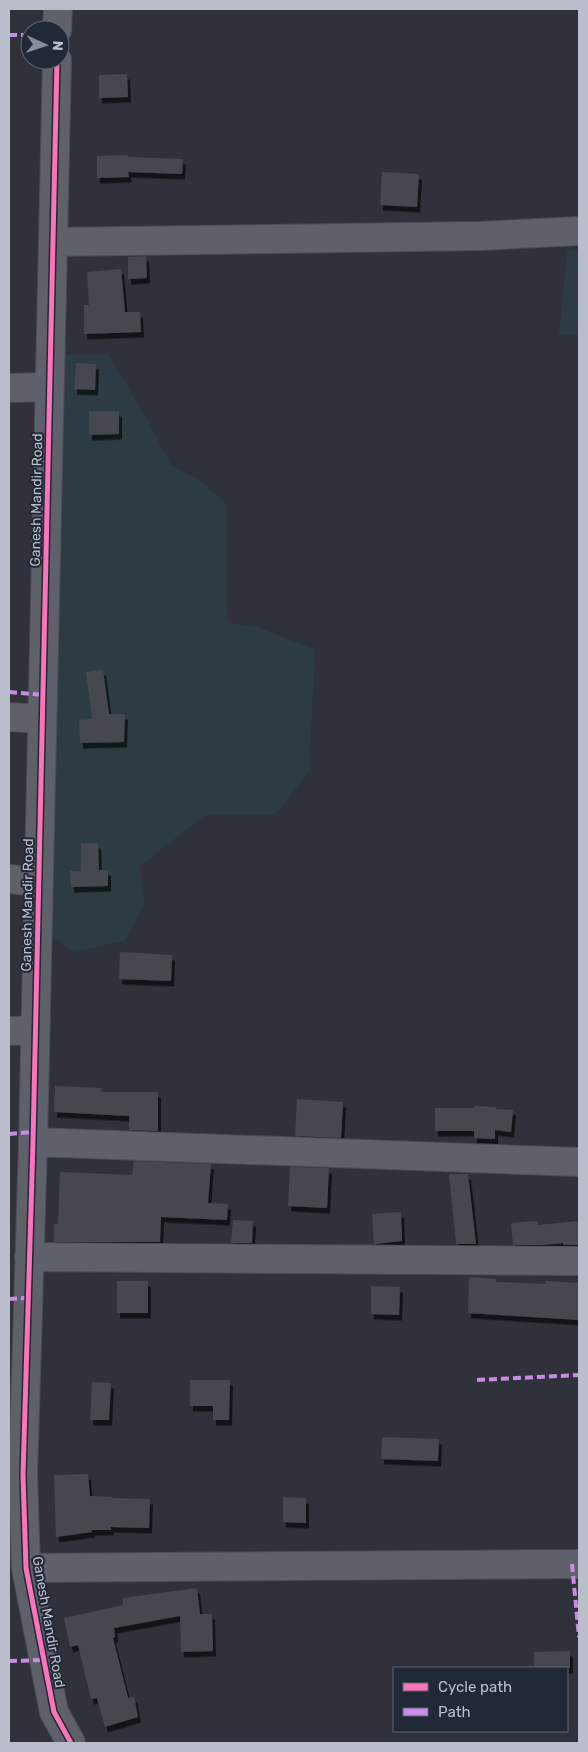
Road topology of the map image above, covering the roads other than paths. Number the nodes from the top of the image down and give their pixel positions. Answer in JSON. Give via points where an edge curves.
{"nodes":[{"id":1,"x":57,"y":70,"type":"edge"},
{"id":2,"x":579,"y":231,"type":"edge"},
{"id":3,"x":53,"y":242,"type":"junction"},
{"id":4,"x":9,"y":388,"type":"edge"},
{"id":5,"x":49,"y":388,"type":"junction"},
{"id":6,"x":9,"y":717,"type":"edge"},
{"id":7,"x":42,"y":719,"type":"junction"},
{"id":8,"x":9,"y":879,"type":"edge"},
{"id":9,"x":38,"y":882,"type":"junction"},
{"id":10,"x":22,"y":1031,"type":"edge"},
{"id":11,"x":32,"y":1142,"type":"junction"},
{"id":12,"x":579,"y":1162,"type":"edge"},
{"id":13,"x":29,"y":1258,"type":"junction"},
{"id":14,"x":579,"y":1261,"type":"edge"},
{"id":15,"x":16,"y":1475,"type":"edge"},
{"id":16,"x":579,"y":1564,"type":"edge"},
{"id":17,"x":26,"y":1568,"type":"junction"},
{"id":18,"x":72,"y":1743,"type":"edge"}],
"edges":[{"from":1,"to":3,"type":"street","name":"Ganesh Mandir Road"},
{"from":2,"to":3,"type":"street","via":[[470,236]]},
{"from":3,"to":5,"type":"street","name":"Ganesh Mandir Road"},
{"from":4,"to":5,"type":"street"},
{"from":5,"to":7,"type":"street","name":"Ganesh Mandir Road"},
{"from":6,"to":7,"type":"street"},
{"from":7,"to":9,"type":"street","name":"Ganesh Mandir Road"},
{"from":8,"to":9,"type":"street"},
{"from":9,"to":10,"type":"street","name":"Ganesh Mandir Road"},
{"from":10,"to":11,"type":"street","name":"Ganesh Mandir Road"},
{"from":11,"to":12,"type":"street"},
{"from":11,"to":13,"type":"street","name":"Ganesh Mandir Road"},
{"from":13,"to":14,"type":"street"},
{"from":13,"to":15,"type":"street","name":"Ganesh Mandir Road"},
{"from":15,"to":17,"type":"street","name":"Ganesh Mandir Road"},
{"from":16,"to":17,"type":"street"},
{"from":17,"to":18,"type":"street","name":"Ganesh Mandir Road","via":[[54,1712]]}]}
